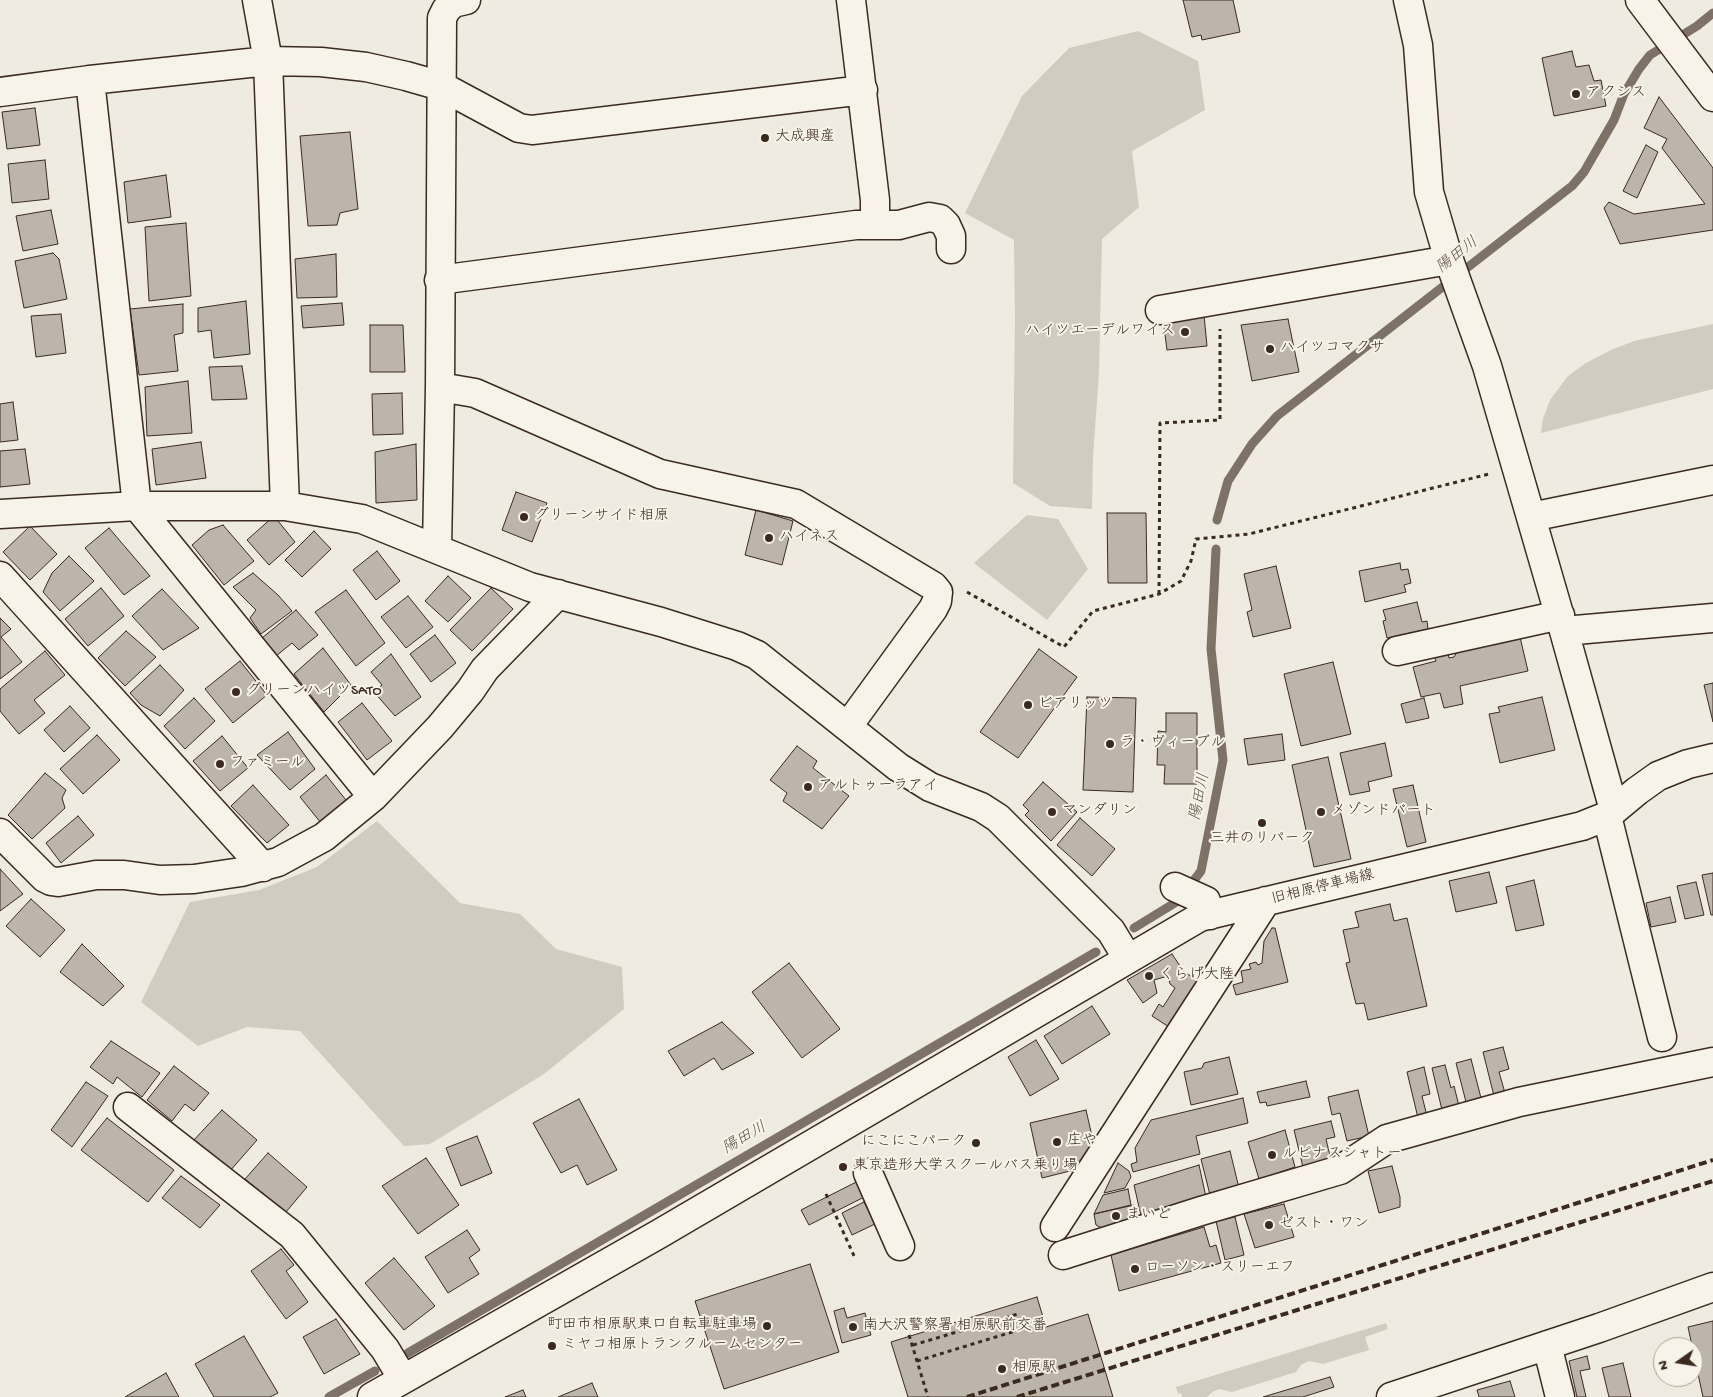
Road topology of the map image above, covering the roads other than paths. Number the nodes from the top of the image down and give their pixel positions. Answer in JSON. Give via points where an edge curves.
{"nodes":[{"id":1,"x":257,"y":0,"type":"edge"},
{"id":2,"x":466,"y":0,"type":"edge"},
{"id":3,"x":851,"y":0,"type":"edge"},
{"id":4,"x":1408,"y":0,"type":"edge"},
{"id":5,"x":1640,"y":0,"type":"edge"},
{"id":6,"x":268,"y":61,"type":"junction"},
{"id":7,"x":90,"y":80,"type":"junction"},
{"id":8,"x":441,"y":86,"type":"junction"},
{"id":9,"x":863,"y":90,"type":"junction"},
{"id":10,"x":0,"y":92,"type":"edge"},
{"id":11,"x":1713,"y":97,"type":"edge"},
{"id":12,"x":875,"y":224,"type":"junction"},
{"id":13,"x":951,"y":249,"type":"dead end"},
{"id":14,"x":1454,"y":272,"type":"junction"},
{"id":15,"x":440,"y":280,"type":"junction"},
{"id":16,"x":1160,"y":310,"type":"dead end"},
{"id":17,"x":440,"y":387,"type":"junction"},
{"id":18,"x":1713,"y":480,"type":"edge"},
{"id":19,"x":137,"y":506,"type":"junction"},
{"id":20,"x":285,"y":506,"type":"junction"},
{"id":21,"x":0,"y":514,"type":"edge"},
{"id":22,"x":1531,"y":517,"type":"junction"},
{"id":23,"x":436,"y":549,"type":"junction"},
{"id":24,"x":0,"y":576,"type":"edge"},
{"id":25,"x":558,"y":594,"type":"junction"},
{"id":26,"x":1713,"y":618,"type":"edge"},
{"id":27,"x":1562,"y":623,"type":"junction"},
{"id":28,"x":1397,"y":652,"type":"dead end"},
{"id":29,"x":848,"y":726,"type":"junction"},
{"id":30,"x":1713,"y":758,"type":"edge"},
{"id":31,"x":374,"y":797,"type":"junction"},
{"id":32,"x":1610,"y":813,"type":"junction"},
{"id":33,"x":0,"y":832,"type":"edge"},
{"id":34,"x":263,"y":867,"type":"junction"},
{"id":35,"x":1266,"y":901,"type":"junction"},
{"id":36,"x":1128,"y":959,"type":"junction"},
{"id":37,"x":1662,"y":1037,"type":"dead end"},
{"id":38,"x":1713,"y":1062,"type":"edge"},
{"id":39,"x":128,"y":1107,"type":"dead end"},
{"id":40,"x":868,"y":1173,"type":"dead end"},
{"id":41,"x":1055,"y":1227,"type":"dead end"},
{"id":42,"x":900,"y":1246,"type":"dead end"},
{"id":43,"x":1063,"y":1255,"type":"dead end"},
{"id":44,"x":1713,"y":1287,"type":"edge"},
{"id":45,"x":1547,"y":1345,"type":"junction"},
{"id":46,"x":402,"y":1379,"type":"junction"},
{"id":47,"x":372,"y":1397,"type":"edge"},
{"id":48,"x":1390,"y":1397,"type":"edge"},
{"id":49,"x":1560,"y":1397,"type":"edge"}],
"edges":[{"from":1,"to":6,"type":"street"},
{"from":2,"to":8,"type":"street","via":[[454,3],[442,18]]},
{"from":3,"to":9,"type":"street"},
{"from":4,"to":14,"type":"street","via":[[1418,44],[1429,192]]},
{"from":5,"to":11,"type":"street"},
{"from":6,"to":7,"type":"street"},
{"from":6,"to":8,"type":"street","via":[[366,67]]},
{"from":6,"to":20,"type":"street"},
{"from":7,"to":10,"type":"street"},
{"from":7,"to":19,"type":"street"},
{"from":8,"to":9,"type":"street","via":[[519,128],[532,130]]},
{"from":8,"to":15,"type":"street"},
{"from":9,"to":12,"type":"street","via":[[876,200]]},
{"from":12,"to":13,"type":"street","via":[[899,224],[929,217],[940,219],[951,236]]},
{"from":12,"to":15,"type":"street"},
{"from":14,"to":16,"type":"street"},
{"from":14,"to":22,"type":"street","via":[[1487,366]]},
{"from":15,"to":17,"type":"street"},
{"from":17,"to":23,"type":"street"},
{"from":17,"to":29,"type":"street","via":[[475,393],[660,474],[796,504],[926,581],[938,592],[937,602]]},
{"from":18,"to":22,"type":"street"},
{"from":19,"to":20,"type":"street"},
{"from":19,"to":21,"type":"street"},
{"from":19,"to":31,"type":"street"},
{"from":20,"to":23,"type":"street","via":[[362,519]]},
{"from":22,"to":27,"type":"street"},
{"from":23,"to":25,"type":"street","via":[[530,587]]},
{"from":24,"to":34,"type":"street"},
{"from":25,"to":29,"type":"street","via":[[744,649],[757,655]]},
{"from":25,"to":31,"type":"street","via":[[485,669],[440,727]]},
{"from":26,"to":27,"type":"street"},
{"from":27,"to":28,"type":"street"},
{"from":27,"to":32,"type":"street"},
{"from":29,"to":36,"type":"street","via":[[919,780],[981,807],[998,818],[1111,931]]},
{"from":30,"to":32,"type":"street","name":"旧相原停車場線","via":[[1658,776]]},
{"from":31,"to":34,"type":"street","via":[[324,837],[292,856]]},
{"from":32,"to":35,"type":"street","name":"旧相原停車場線","via":[[1582,826]]},
{"from":32,"to":37,"type":"street"},
{"from":33,"to":34,"type":"street","via":[[45,878],[58,882],[96,875],[194,879]]},
{"from":35,"to":36,"type":"street","via":[[1194,899],[1200,917]]},
{"from":35,"to":41,"type":"street","name":"旧相原停車場線"},
{"from":36,"to":46,"type":"street","via":[[659,1234]]},
{"from":38,"to":43,"type":"street","via":[[1520,1102],[1396,1137],[1340,1170]]},
{"from":39,"to":46,"type":"street","via":[[292,1235],[385,1349]]},
{"from":40,"to":42,"type":"street"},
{"from":44,"to":45,"type":"street"},
{"from":45,"to":48,"type":"street"},
{"from":45,"to":49,"type":"street"},
{"from":46,"to":47,"type":"street"}]}
